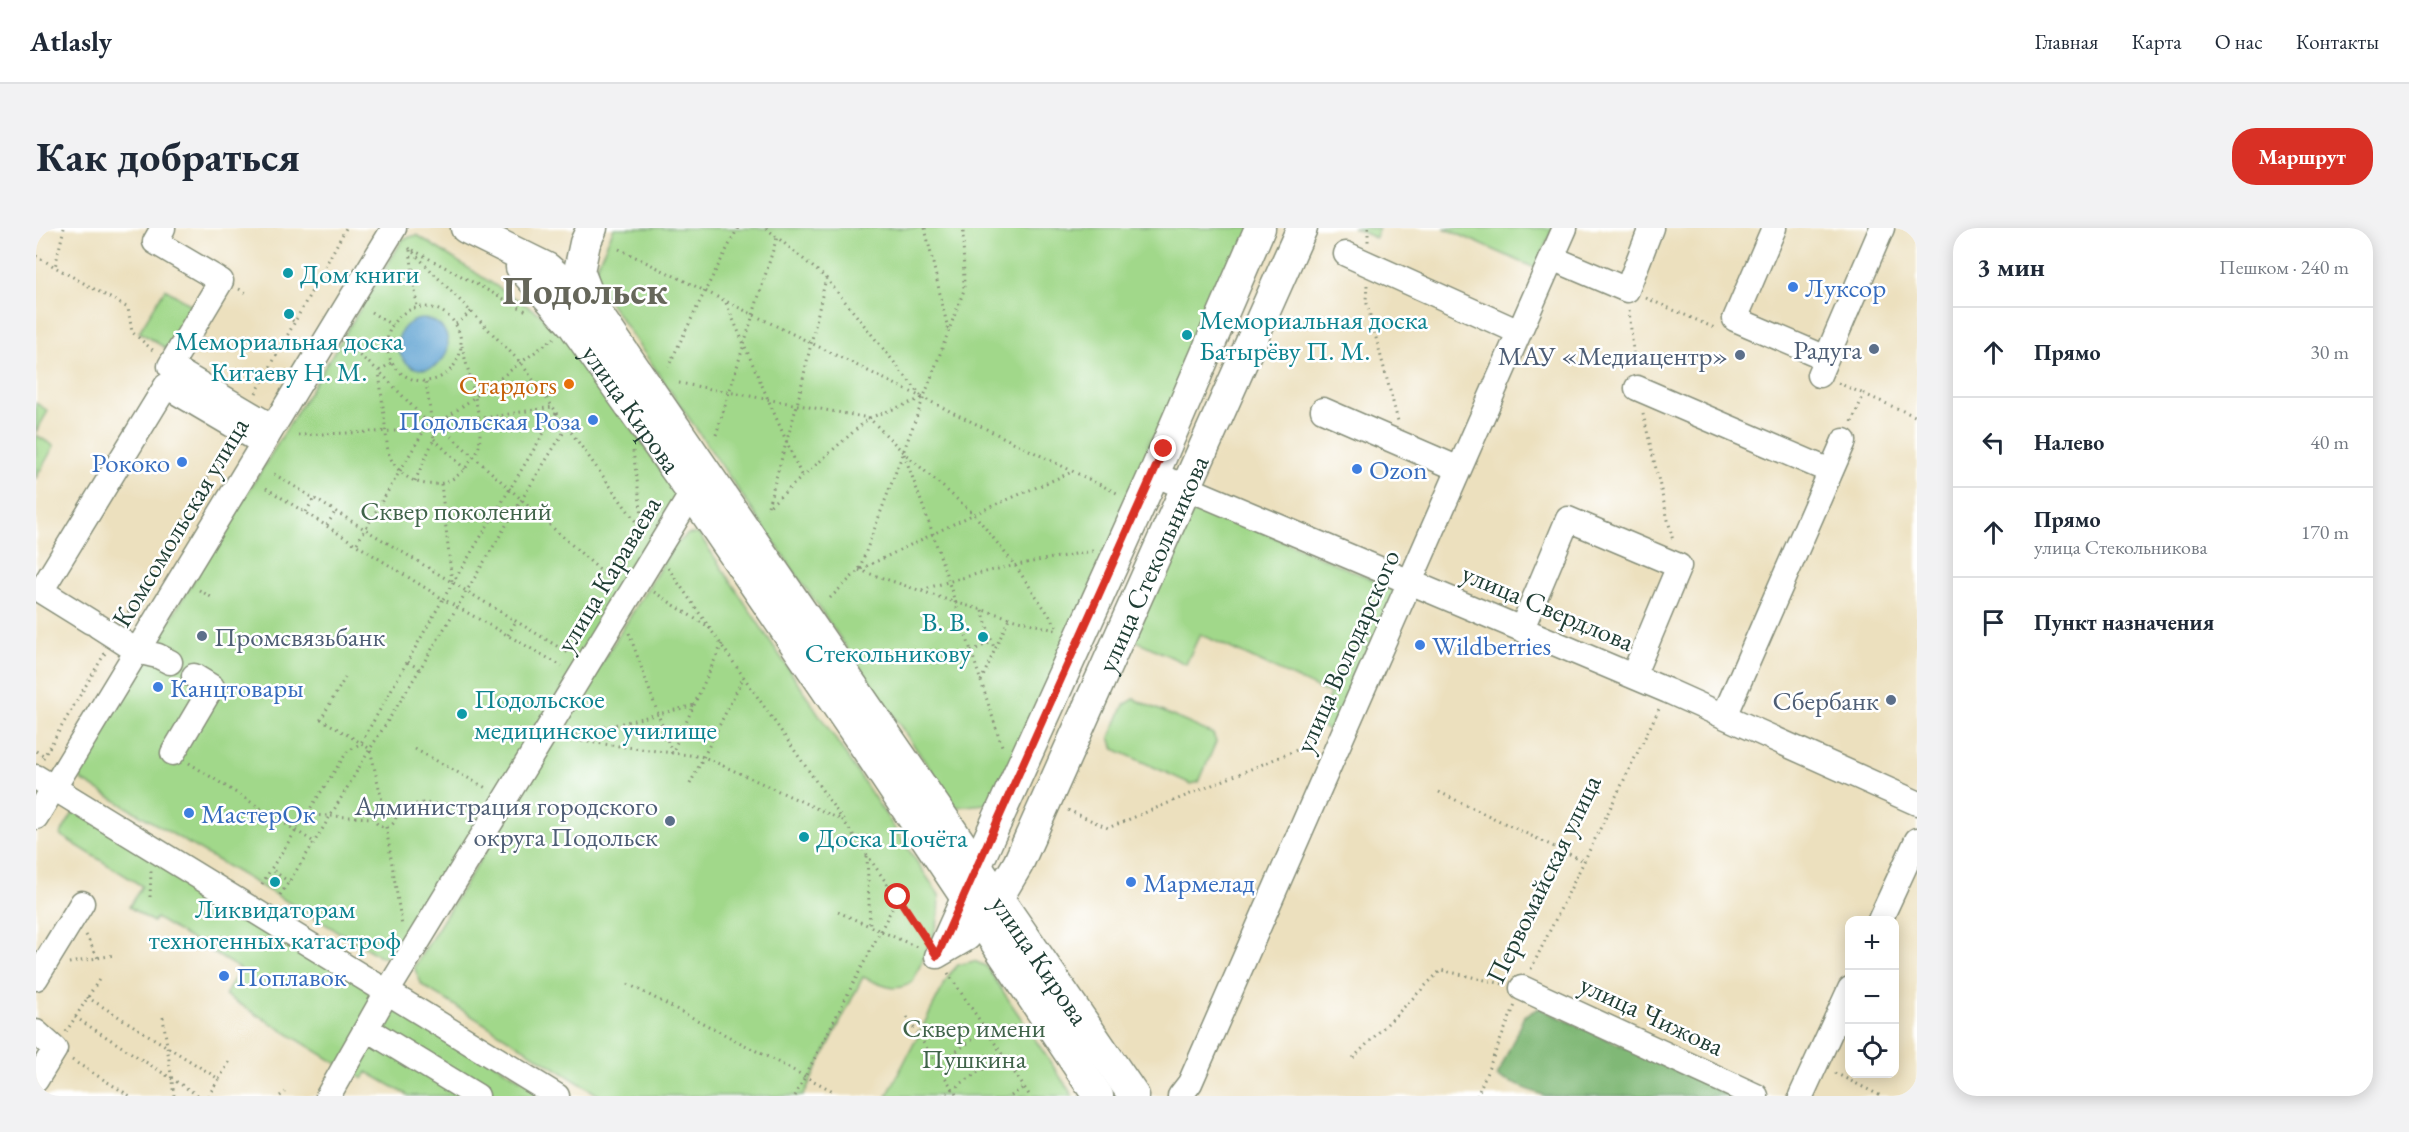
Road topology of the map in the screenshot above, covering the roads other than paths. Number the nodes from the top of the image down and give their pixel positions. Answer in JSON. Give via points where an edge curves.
{"nodes":[{"id":1,"x":163,"y":228,"type":"edge"},
{"id":2,"x":394,"y":228,"type":"edge"},
{"id":3,"x":466,"y":228,"type":"edge"},
{"id":4,"x":592,"y":228,"type":"edge"},
{"id":5,"x":1260,"y":228,"type":"edge"},
{"id":6,"x":1302,"y":228,"type":"edge"},
{"id":7,"x":1565,"y":228,"type":"edge"},
{"id":8,"x":1652,"y":228,"type":"edge"},
{"id":9,"x":1774,"y":228,"type":"edge"},
{"id":10,"x":1882,"y":228,"type":"edge"},
{"id":11,"x":500,"y":239,"type":"edge"},
{"id":12,"x":1346,"y":254,"type":"dead end"},
{"id":13,"x":1552,"y":258,"type":"junction"},
{"id":14,"x":594,"y":309,"type":"junction"},
{"id":15,"x":1519,"y":332,"type":"junction"},
{"id":16,"x":1637,"y":388,"type":"road end"},
{"id":17,"x":1323,"y":410,"type":"dead end"},
{"id":18,"x":242,"y":419,"type":"junction"},
{"id":19,"x":268,"y":435,"type":"junction"},
{"id":20,"x":1844,"y":441,"type":"road end"},
{"id":21,"x":1459,"y":469,"type":"junction"},
{"id":22,"x":1830,"y":471,"type":"junction"},
{"id":23,"x":1154,"y":474,"type":"junction"},
{"id":24,"x":1186,"y":488,"type":"junction"},
{"id":25,"x":692,"y":493,"type":"junction"},
{"id":26,"x":1410,"y":581,"type":"junction"},
{"id":27,"x":1522,"y":628,"type":"junction"},
{"id":28,"x":137,"y":651,"type":"junction"},
{"id":29,"x":170,"y":662,"type":"dead end"},
{"id":30,"x":194,"y":676,"type":"dead end"},
{"id":31,"x":1633,"y":676,"type":"junction"},
{"id":32,"x":1724,"y":716,"type":"junction"},
{"id":33,"x":173,"y":753,"type":"road end"},
{"id":34,"x":43,"y":775,"type":"edge"},
{"id":35,"x":1917,"y":803,"type":"edge"},
{"id":36,"x":36,"y":817,"type":"edge"},
{"id":37,"x":1917,"y":840,"type":"edge"},
{"id":38,"x":976,"y":864,"type":"junction"},
{"id":39,"x":964,"y":896,"type":"junction"},
{"id":40,"x":1000,"y":898,"type":"junction"},
{"id":41,"x":82,"y":903,"type":"dead end"},
{"id":42,"x":1882,"y":916,"type":"edge"},
{"id":43,"x":982,"y":922,"type":"junction"},
{"id":44,"x":39,"y":973,"type":"edge"},
{"id":45,"x":1522,"y":988,"type":"road end"},
{"id":46,"x":387,"y":992,"type":"junction"},
{"id":47,"x":1845,"y":1000,"type":"edge"},
{"id":48,"x":367,"y":1029,"type":"junction"},
{"id":49,"x":36,"y":1032,"type":"edge"},
{"id":50,"x":36,"y":1080,"type":"edge"},
{"id":51,"x":328,"y":1096,"type":"edge"},
{"id":52,"x":477,"y":1096,"type":"edge"},
{"id":53,"x":557,"y":1096,"type":"edge"},
{"id":54,"x":1098,"y":1096,"type":"edge"},
{"id":55,"x":1134,"y":1096,"type":"edge"},
{"id":56,"x":1180,"y":1096,"type":"edge"},
{"id":57,"x":1756,"y":1096,"type":"edge"},
{"id":58,"x":1801,"y":1096,"type":"edge"}],
"edges":[{"from":1,"to":18,"type":"street","via":[[155,242],[220,281],[170,366]]},
{"from":2,"to":19,"type":"street","name":"Комсомольская улица"},
{"from":3,"to":11,"type":"main road"},
{"from":4,"to":14,"type":"main road","via":[[579,271]]},
{"from":5,"to":23,"type":"main road","name":"улица Стекольникова"},
{"from":6,"to":24,"type":"main road","name":"улица Стекольникова"},
{"from":7,"to":13,"type":"street","name":"улица Володарского"},
{"from":8,"to":13,"type":"street","via":[[1627,290]]},
{"from":9,"to":10,"type":"street","via":[[1735,319],[1823,366]]},
{"from":11,"to":14,"type":"main road","name":"улица Кирова","via":[[547,268]]},
{"from":11,"to":25,"type":"main road","name":"улица Кирова","via":[[573,325]]},
{"from":12,"to":15,"type":"street"},
{"from":13,"to":15,"type":"street","name":"улица Володарского"},
{"from":14,"to":38,"type":"main road","name":"улица Кирова"},
{"from":15,"to":21,"type":"street","name":"улица Володарского"},
{"from":16,"to":22,"type":"street"},
{"from":17,"to":21,"type":"street"},
{"from":18,"to":19,"type":"street"},
{"from":18,"to":28,"type":"street","via":[[166,386],[41,591]]},
{"from":19,"to":28,"type":"street","name":"Комсомольская улица"},
{"from":20,"to":22,"type":"street"},
{"from":21,"to":26,"type":"street","name":"улица Володарского"},
{"from":22,"to":32,"type":"street"},
{"from":23,"to":24,"type":"street","name":"улица Свердлова"},
{"from":23,"to":38,"type":"main road","name":"улица Стекольникова"},
{"from":24,"to":26,"type":"street","name":"улица Свердлова"},
{"from":24,"to":40,"type":"main road","name":"улица Стекольникова"},
{"from":25,"to":39,"type":"main road","name":"улица Кирова"},
{"from":25,"to":46,"type":"street","name":"улица Караваева","via":[[650,542],[632,593]]},
{"from":26,"to":27,"type":"street","name":"улица Свердлова"},
{"from":26,"to":56,"type":"street","name":"улица Володарского","via":[[1190,1083]]},
{"from":27,"to":31,"type":"street","name":"улица Свердлова"},
{"from":27,"to":31,"type":"street","via":[[1568,519],[1679,566]]},
{"from":28,"to":29,"type":"street"},
{"from":28,"to":34,"type":"street","name":"Комсомольская улица"},
{"from":30,"to":33,"type":"street","via":[[212,687]]},
{"from":31,"to":32,"type":"street","name":"улица Свердлова"},
{"from":32,"to":35,"type":"street","name":"улица Свердлова"},
{"from":34,"to":36,"type":"street","name":"Комсомольская улица"},
{"from":34,"to":46,"type":"street"},
{"from":37,"to":42,"type":"street"},
{"from":38,"to":39,"type":"main road","name":"улица Стекольникова"},
{"from":38,"to":40,"type":"main road","name":"улица Кирова"},
{"from":38,"to":43,"type":"main road"},
{"from":39,"to":43,"type":"main road","name":"улица Кирова"},
{"from":39,"to":43,"type":"street","via":[[937,956],[968,938]]},
{"from":40,"to":43,"type":"main road","name":"улица Стекольникова"},
{"from":40,"to":55,"type":"main road","name":"улица Кирова"},
{"from":41,"to":44,"type":"street"},
{"from":43,"to":54,"type":"main road","name":"улица Кирова"},
{"from":45,"to":57,"type":"street","name":"улица Чижова"},
{"from":46,"to":48,"type":"street","name":"улица Караваева"},
{"from":46,"to":53,"type":"street"},
{"from":47,"to":58,"type":"street"},
{"from":48,"to":51,"type":"street","name":"улица Караваева"},
{"from":48,"to":52,"type":"street"},
{"from":49,"to":50,"type":"street","via":[[55,1049]]}]}
